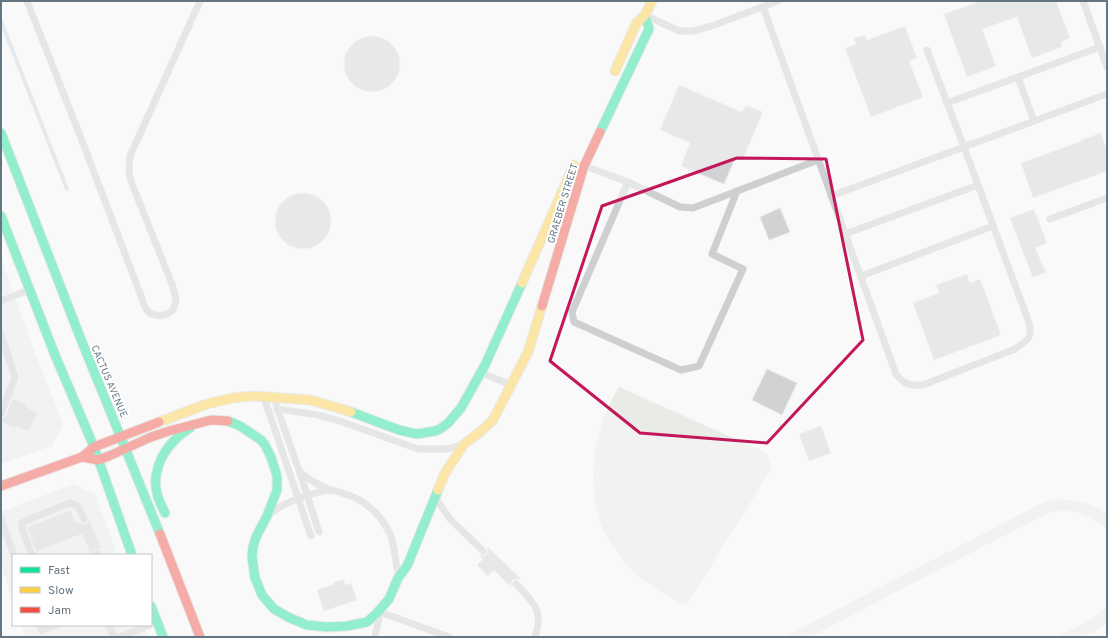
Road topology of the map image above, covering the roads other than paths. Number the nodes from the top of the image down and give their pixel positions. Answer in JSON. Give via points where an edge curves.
{"nodes":[{"id":1,"x":27,"y":1,"type":"edge"},
{"id":2,"x":200,"y":1,"type":"edge"},
{"id":3,"x":652,"y":1,"type":"edge"},
{"id":4,"x":778,"y":1,"type":"edge"},
{"id":5,"x":1083,"y":1,"type":"edge"},
{"id":6,"x":763,"y":7,"type":"junction"},
{"id":7,"x":646,"y":15,"type":"junction"},
{"id":8,"x":1100,"y":47,"type":"junction"},
{"id":9,"x":927,"y":50,"type":"dead end"},
{"id":10,"x":1107,"y":67,"type":"edge"},
{"id":11,"x":1018,"y":77,"type":"junction"},
{"id":12,"x":611,"y":80,"type":"dead end"},
{"id":13,"x":1107,"y":94,"type":"edge"},
{"id":14,"x":947,"y":103,"type":"junction"},
{"id":15,"x":1034,"y":121,"type":"junction"},
{"id":16,"x":1,"y":133,"type":"edge"},
{"id":17,"x":964,"y":147,"type":"junction"},
{"id":18,"x":1,"y":153,"type":"edge"},
{"id":19,"x":578,"y":156,"type":"dead end"},
{"id":20,"x":818,"y":160,"type":"junction"},
{"id":21,"x":584,"y":166,"type":"junction"},
{"id":22,"x":628,"y":182,"type":"junction"},
{"id":23,"x":978,"y":185,"type":"junction"},
{"id":24,"x":737,"y":191,"type":"junction"},
{"id":25,"x":24,"y":193,"type":"junction"},
{"id":26,"x":831,"y":196,"type":"junction"},
{"id":27,"x":1107,"y":198,"type":"edge"},
{"id":28,"x":1,"y":216,"type":"edge"},
{"id":29,"x":1050,"y":219,"type":"dead end"},
{"id":30,"x":993,"y":226,"type":"junction"},
{"id":31,"x":845,"y":234,"type":"junction"},
{"id":32,"x":860,"y":276,"type":"junction"},
{"id":33,"x":29,"y":290,"type":"junction"},
{"id":34,"x":1,"y":301,"type":"edge"},
{"id":35,"x":1,"y":334,"type":"edge"},
{"id":36,"x":480,"y":372,"type":"junction"},
{"id":37,"x":511,"y":384,"type":"junction"},
{"id":38,"x":268,"y":396,"type":"junction"},
{"id":39,"x":277,"y":409,"type":"junction"},
{"id":40,"x":1,"y":414,"type":"edge"},
{"id":41,"x":195,"y":425,"type":"junction"},
{"id":42,"x":121,"y":436,"type":"junction"},
{"id":43,"x":464,"y":444,"type":"junction"},
{"id":44,"x":94,"y":447,"type":"junction"},
{"id":45,"x":126,"y":448,"type":"junction"},
{"id":46,"x":267,"y":448,"type":"junction"},
{"id":47,"x":82,"y":458,"type":"junction"},
{"id":48,"x":99,"y":460,"type":"junction"},
{"id":49,"x":288,"y":470,"type":"junction"},
{"id":50,"x":300,"y":472,"type":"junction"},
{"id":51,"x":1,"y":486,"type":"edge"},
{"id":52,"x":330,"y":490,"type":"junction"},
{"id":53,"x":307,"y":496,"type":"junction"},
{"id":54,"x":435,"y":497,"type":"junction"},
{"id":55,"x":298,"y":499,"type":"junction"},
{"id":56,"x":266,"y":518,"type":"junction"},
{"id":57,"x":1,"y":519,"type":"edge"},
{"id":58,"x":84,"y":519,"type":"dead end"},
{"id":59,"x":169,"y":522,"type":"dead end"},
{"id":60,"x":318,"y":532,"type":"dead end"},
{"id":61,"x":311,"y":536,"type":"dead end"},
{"id":62,"x":171,"y":537,"type":"dead end"},
{"id":63,"x":483,"y":551,"type":"dead end"},
{"id":64,"x":14,"y":554,"type":"edge"},
{"id":65,"x":32,"y":554,"type":"edge"},
{"id":66,"x":132,"y":554,"type":"edge"},
{"id":67,"x":398,"y":577,"type":"junction"},
{"id":68,"x":179,"y":581,"type":"junction"},
{"id":69,"x":516,"y":584,"type":"dead end"},
{"id":70,"x":380,"y":612,"type":"junction"},
{"id":71,"x":152,"y":624,"type":"edge"},
{"id":72,"x":40,"y":626,"type":"edge"},
{"id":73,"x":53,"y":626,"type":"edge"},
{"id":74,"x":109,"y":626,"type":"edge"},
{"id":75,"x":147,"y":626,"type":"edge"},
{"id":76,"x":114,"y":637,"type":"edge"},
{"id":77,"x":120,"y":637,"type":"edge"},
{"id":78,"x":163,"y":637,"type":"edge"},
{"id":79,"x":200,"y":637,"type":"edge"},
{"id":80,"x":375,"y":637,"type":"edge"},
{"id":81,"x":449,"y":637,"type":"edge"},
{"id":82,"x":535,"y":637,"type":"edge"}],
"edges":[{"from":1,"to":2,"type":"lane","via":[[140,296],[151,314],[165,316],[173,310],[176,300],[131,181],[130,156]]},
{"from":3,"to":7,"type":"street","name":"GRAEBER STREET"},
{"from":4,"to":6,"type":"lane"},
{"from":5,"to":8,"type":"lane"},
{"from":6,"to":7,"type":"lane","via":[[693,31],[679,31]]},
{"from":6,"to":20,"type":"lane"},
{"from":7,"to":12,"type":"street","name":"GRAEBER STREET","via":[[636,24]]},
{"from":7,"to":21,"type":"street","name":"GRAEBER STREET","via":[[649,29]]},
{"from":8,"to":10,"type":"lane"},
{"from":8,"to":11,"type":"lane"},
{"from":9,"to":14,"type":"lane"},
{"from":11,"to":14,"type":"lane"},
{"from":11,"to":15,"type":"lane"},
{"from":13,"to":15,"type":"lane"},
{"from":14,"to":17,"type":"lane"},
{"from":15,"to":17,"type":"lane"},
{"from":16,"to":25,"type":"street","name":"CACTUS AVENUE"},
{"from":17,"to":23,"type":"lane"},
{"from":17,"to":26,"type":"lane"},
{"from":18,"to":25,"type":"lane"},
{"from":19,"to":36,"type":"street","name":"GRAEBER STREET"},
{"from":20,"to":24,"type":"lane"},
{"from":20,"to":26,"type":"lane"},
{"from":21,"to":22,"type":"lane"},
{"from":21,"to":37,"type":"street","name":"GRAEBER STREET","via":[[528,352]]},
{"from":22,"to":24,"type":"lane","via":[[680,207],[693,208]]},
{"from":22,"to":24,"type":"lane","via":[[572,312],[574,322],[680,370],[699,366],[744,268],[712,254]]},
{"from":23,"to":30,"type":"lane"},
{"from":23,"to":31,"type":"lane"},
{"from":25,"to":42,"type":"street","name":"CACTUS AVENUE"},
{"from":26,"to":31,"type":"lane"},
{"from":27,"to":29,"type":"lane"},
{"from":28,"to":33,"type":"street"},
{"from":30,"to":32,"type":"lane"},
{"from":30,"to":32,"type":"lane","via":[[1031,334],[1015,349],[923,385],[908,384],[901,381],[896,374]]},
{"from":31,"to":32,"type":"lane"},
{"from":33,"to":34,"type":"lane"},
{"from":33,"to":44,"type":"street"},
{"from":35,"to":40,"type":"lane","via":[[15,377]]},
{"from":36,"to":37,"type":"lane"},
{"from":36,"to":38,"type":"street","name":"GRAEBER STREET","via":[[457,413],[440,429],[428,433],[417,434],[398,429],[309,400]]},
{"from":37,"to":43,"type":"street","name":"GRAEBER STREET","via":[[493,420]]},
{"from":38,"to":39,"type":"lane"},
{"from":38,"to":42,"type":"street","name":"GRAEBER STREET","via":[[224,399]]},
{"from":38,"to":49,"type":"lane"},
{"from":39,"to":43,"type":"lane","via":[[318,415],[418,449],[447,449]]},
{"from":39,"to":50,"type":"lane"},
{"from":41,"to":45,"type":"street","via":[[173,430]]},
{"from":41,"to":46,"type":"street","via":[[213,420],[232,422],[262,441]]},
{"from":41,"to":59,"type":"street","via":[[172,443],[164,454],[159,468],[156,491]]},
{"from":42,"to":44,"type":"street","name":"GRAEBER STREET"},
{"from":42,"to":45,"type":"street","name":"CACTUS AVENUE"},
{"from":43,"to":54,"type":"street","name":"GRAEBER STREET","via":[[445,473]]},
{"from":44,"to":47,"type":"street"},
{"from":44,"to":48,"type":"street"},
{"from":45,"to":48,"type":"street"},
{"from":45,"to":68,"type":"street","name":"CACTUS AVENUE"},
{"from":46,"to":49,"type":"street"},
{"from":46,"to":56,"type":"street","via":[[278,488]]},
{"from":47,"to":48,"type":"street"},
{"from":47,"to":51,"type":"street"},
{"from":48,"to":66,"type":"street"},
{"from":49,"to":55,"type":"lane"},
{"from":50,"to":52,"type":"lane"},
{"from":50,"to":53,"type":"lane"},
{"from":52,"to":53,"type":"lane"},
{"from":52,"to":67,"type":"lane","via":[[351,496],[376,511],[390,534]]},
{"from":53,"to":55,"type":"lane"},
{"from":53,"to":60,"type":"lane"},
{"from":54,"to":63,"type":"lane","via":[[450,519]]},
{"from":54,"to":67,"type":"street","name":"GRAEBER STREET","via":[[407,566]]},
{"from":55,"to":56,"type":"lane","via":[[283,505]]},
{"from":55,"to":61,"type":"lane"},
{"from":56,"to":70,"type":"street","via":[[256,539],[252,571],[257,588],[276,616],[307,633],[322,634],[353,630]]},
{"from":57,"to":64,"type":"lane"},
{"from":58,"to":65,"type":"lane","via":[[76,505],[70,503],[26,520],[22,523],[22,529]]},
{"from":62,"to":68,"type":"street"},
{"from":67,"to":70,"type":"street","name":"GRAEBER STREET","via":[[391,595]]},
{"from":68,"to":79,"type":"street","name":"CACTUS AVENUE"},
{"from":69,"to":82,"type":"lane","via":[[535,604],[539,615],[539,627]]},
{"from":70,"to":80,"type":"lane"},
{"from":70,"to":81,"type":"lane"},
{"from":71,"to":78,"type":"street"},
{"from":72,"to":73,"type":"lane","via":[[42,630]]},
{"from":74,"to":76,"type":"lane"},
{"from":75,"to":77,"type":"lane"}]}
